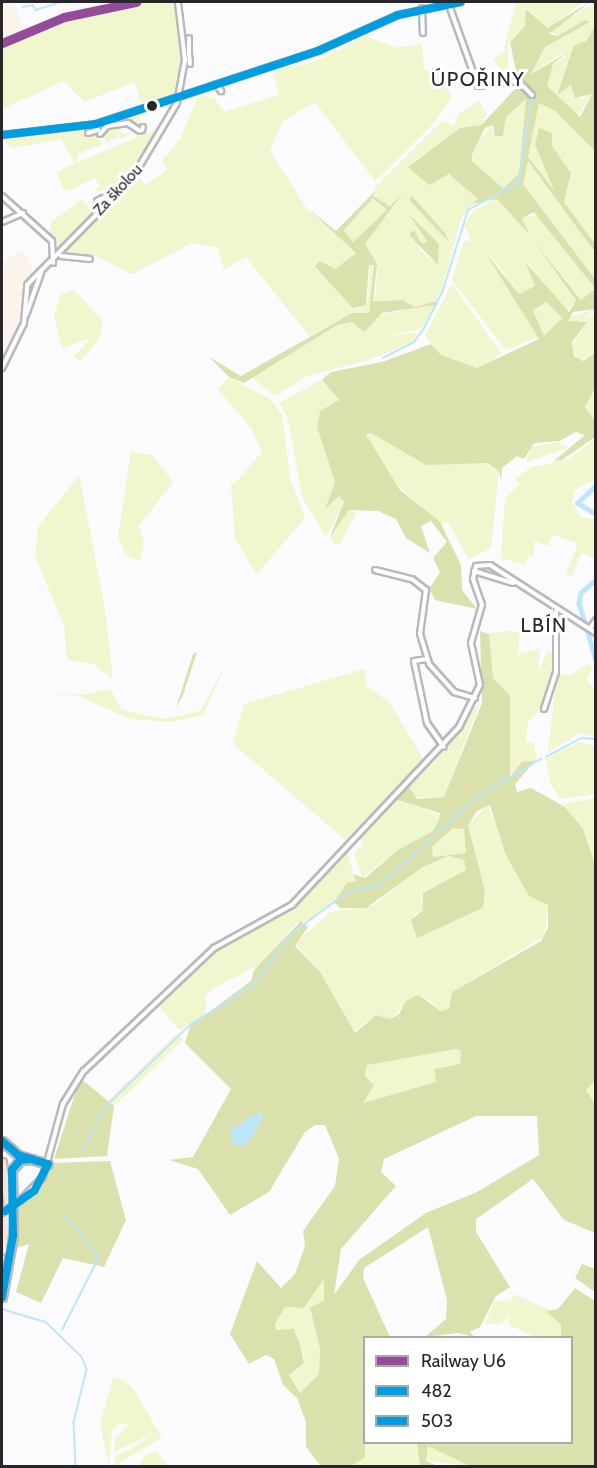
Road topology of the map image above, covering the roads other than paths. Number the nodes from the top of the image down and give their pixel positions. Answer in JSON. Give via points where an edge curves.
{"nodes":[{"id":1,"x":178,"y":2,"type":"edge"},
{"id":2,"x":461,"y":2,"type":"edge"},
{"id":3,"x":449,"y":5,"type":"junction"},
{"id":4,"x":422,"y":8,"type":"junction"},
{"id":5,"x":423,"y":33,"type":"dead end"},
{"id":6,"x":189,"y":38,"type":"dead end"},
{"id":7,"x":187,"y":54,"type":"junction"},
{"id":8,"x":190,"y":64,"type":"dead end"},
{"id":9,"x":216,"y":84,"type":"junction"},
{"id":10,"x":220,"y":91,"type":"dead end"},
{"id":11,"x":532,"y":95,"type":"dead end"},
{"id":12,"x":180,"y":96,"type":"junction"},
{"id":13,"x":96,"y":124,"type":"junction"},
{"id":14,"x":85,"y":126,"type":"junction"},
{"id":15,"x":139,"y":129,"type":"dead end"},
{"id":16,"x":99,"y":132,"type":"junction"},
{"id":17,"x":2,"y":135,"type":"edge"},
{"id":18,"x":123,"y":188,"type":"junction"},
{"id":19,"x":2,"y":196,"type":"edge"},
{"id":20,"x":97,"y":202,"type":"dead end"},
{"id":21,"x":23,"y":213,"type":"junction"},
{"id":22,"x":2,"y":222,"type":"edge"},
{"id":23,"x":66,"y":248,"type":"junction"},
{"id":24,"x":56,"y":249,"type":"junction"},
{"id":25,"x":61,"y":256,"type":"junction"},
{"id":26,"x":90,"y":259,"type":"dead end"},
{"id":27,"x":51,"y":266,"type":"junction"},
{"id":28,"x":41,"y":273,"type":"junction"},
{"id":29,"x":26,"y":316,"type":"junction"},
{"id":30,"x":2,"y":368,"type":"edge"},
{"id":31,"x":375,"y":570,"type":"dead end"},
{"id":32,"x":474,"y":571,"type":"junction"},
{"id":33,"x":516,"y":584,"type":"junction"},
{"id":34,"x":555,"y":611,"type":"junction"},
{"id":35,"x":552,"y":620,"type":"junction"},
{"id":36,"x":596,"y":620,"type":"edge"},
{"id":37,"x":538,"y":626,"type":"dead end"},
{"id":38,"x":588,"y":626,"type":"junction"},
{"id":39,"x":596,"y":633,"type":"edge"},
{"id":40,"x":427,"y":659,"type":"junction"},
{"id":41,"x":475,"y":698,"type":"junction"},
{"id":42,"x":544,"y":709,"type":"dead end"},
{"id":43,"x":444,"y":747,"type":"junction"},
{"id":44,"x":2,"y":1141,"type":"edge"},
{"id":45,"x":2,"y":1146,"type":"edge"},
{"id":46,"x":32,"y":1159,"type":"junction"},
{"id":47,"x":2,"y":1161,"type":"edge"},
{"id":48,"x":48,"y":1164,"type":"junction"},
{"id":49,"x":10,"y":1198,"type":"junction"},
{"id":50,"x":2,"y":1213,"type":"edge"},
{"id":51,"x":2,"y":1250,"type":"edge"},
{"id":52,"x":2,"y":1281,"type":"edge"},
{"id":53,"x":2,"y":1297,"type":"edge"}],
"edges":[{"from":1,"to":7,"type":"street"},
{"from":2,"to":3,"type":"street"},
{"from":3,"to":4,"type":"street"},
{"from":3,"to":11,"type":"street","via":[[478,86],[518,81]]},
{"from":4,"to":5,"type":"street"},
{"from":4,"to":9,"type":"street"},
{"from":6,"to":7,"type":"street"},
{"from":7,"to":8,"type":"street"},
{"from":7,"to":12,"type":"street"},
{"from":9,"to":10,"type":"street"},
{"from":9,"to":12,"type":"street"},
{"from":12,"to":13,"type":"street","via":[[139,106]]},
{"from":12,"to":18,"type":"street","name":"Za školou","via":[[149,155]]},
{"from":13,"to":14,"type":"street"},
{"from":13,"to":16,"type":"street"},
{"from":14,"to":16,"type":"street","via":[[88,133]]},
{"from":14,"to":17,"type":"street"},
{"from":15,"to":16,"type":"street","via":[[132,123]]},
{"from":18,"to":20,"type":"street"},
{"from":18,"to":23,"type":"street","name":"Za školou"},
{"from":19,"to":21,"type":"street"},
{"from":21,"to":22,"type":"street"},
{"from":21,"to":24,"type":"street"},
{"from":23,"to":24,"type":"street"},
{"from":23,"to":25,"type":"street","name":"Za školou"},
{"from":24,"to":27,"type":"street"},
{"from":25,"to":26,"type":"street"},
{"from":25,"to":27,"type":"street","name":"Za školou"},
{"from":27,"to":28,"type":"street","name":"Za školou"},
{"from":28,"to":29,"type":"street"},
{"from":28,"to":29,"type":"street","via":[[25,288]]},
{"from":29,"to":30,"type":"street"},
{"from":31,"to":40,"type":"street","via":[[412,579],[426,590],[420,634]]},
{"from":32,"to":33,"type":"street"},
{"from":32,"to":33,"type":"street","via":[[485,563]]},
{"from":32,"to":41,"type":"street","via":[[482,605],[471,636],[480,677]]},
{"from":33,"to":34,"type":"street"},
{"from":34,"to":35,"type":"street"},
{"from":34,"to":38,"type":"street"},
{"from":35,"to":37,"type":"street"},
{"from":35,"to":42,"type":"street","via":[[558,659]]},
{"from":36,"to":38,"type":"street"},
{"from":38,"to":39,"type":"street"},
{"from":40,"to":41,"type":"street","via":[[445,686]]},
{"from":40,"to":43,"type":"street","via":[[414,662],[427,723]]},
{"from":41,"to":43,"type":"street"},
{"from":43,"to":48,"type":"street","via":[[292,905],[213,948],[114,1039],[79,1077],[63,1104]]},
{"from":44,"to":46,"type":"highway","via":[[11,1152]]},
{"from":45,"to":49,"type":"highway"},
{"from":46,"to":48,"type":"highway"},
{"from":46,"to":49,"type":"highway","via":[[14,1166]]},
{"from":47,"to":49,"type":"highway"},
{"from":48,"to":50,"type":"street","bridge":true,"via":[[39,1185]]},
{"from":49,"to":51,"type":"highway"},
{"from":49,"to":52,"type":"highway"},
{"from":49,"to":53,"type":"highway","via":[[12,1247]]}]}
